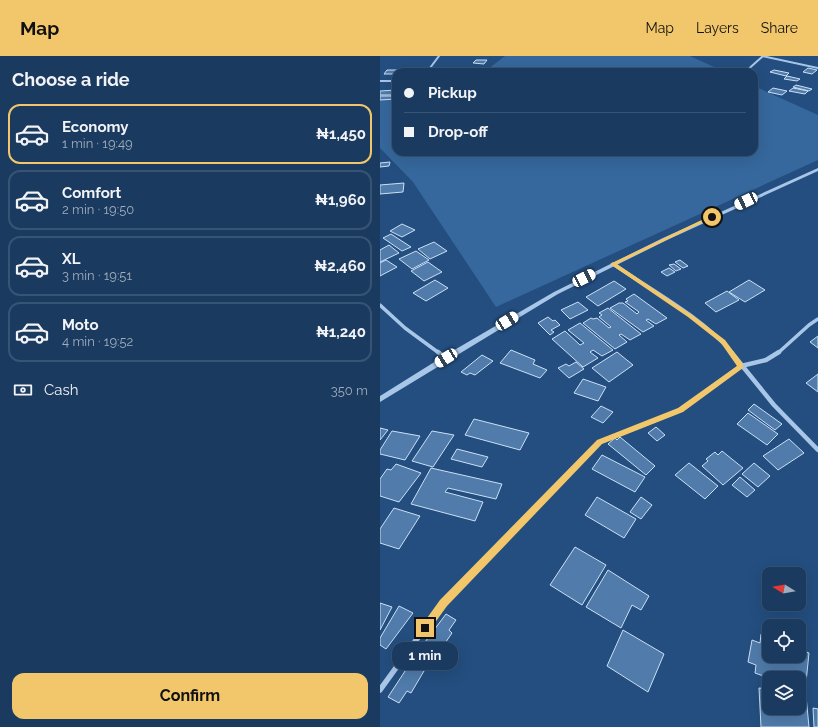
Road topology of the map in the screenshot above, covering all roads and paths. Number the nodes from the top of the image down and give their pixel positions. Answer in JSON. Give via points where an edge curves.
{"nodes":[{"id":1,"x":440,"y":56,"type":"edge"},
{"id":2,"x":763,"y":56,"type":"edge"},
{"id":3,"x":430,"y":68,"type":"edge"},
{"id":4,"x":750,"y":68,"type":"edge"},
{"id":5,"x":818,"y":68,"type":"edge"},
{"id":6,"x":380,"y":81,"type":"edge"},
{"id":7,"x":392,"y":81,"type":"edge"},
{"id":8,"x":818,"y":169,"type":"edge"},
{"id":9,"x":613,"y":264,"type":"junction"},
{"id":10,"x":380,"y":306,"type":"edge"},
{"id":11,"x":818,"y":319,"type":"edge"},
{"id":12,"x":446,"y":358,"type":"junction"},
{"id":13,"x":741,"y":366,"type":"junction"},
{"id":14,"x":380,"y":399,"type":"edge"},
{"id":15,"x":818,"y":450,"type":"edge"},
{"id":16,"x":380,"y":690,"type":"edge"}],
"edges":[{"from":1,"to":3,"type":"street"},
{"from":2,"to":4,"type":"street"},
{"from":2,"to":5,"type":"street"},
{"from":6,"to":7,"type":"street"},
{"from":8,"to":9,"type":"street"},
{"from":9,"to":12,"type":"street","via":[[556,293]]},
{"from":9,"to":13,"type":"street","via":[[690,316],[723,342]]},
{"from":10,"to":12,"type":"street"},
{"from":11,"to":13,"type":"street","via":[[777,354],[766,360]]},
{"from":12,"to":14,"type":"street"},
{"from":13,"to":15,"type":"street","via":[[774,405]]},
{"from":13,"to":16,"type":"street","via":[[681,410],[600,442],[443,603]]}]}
